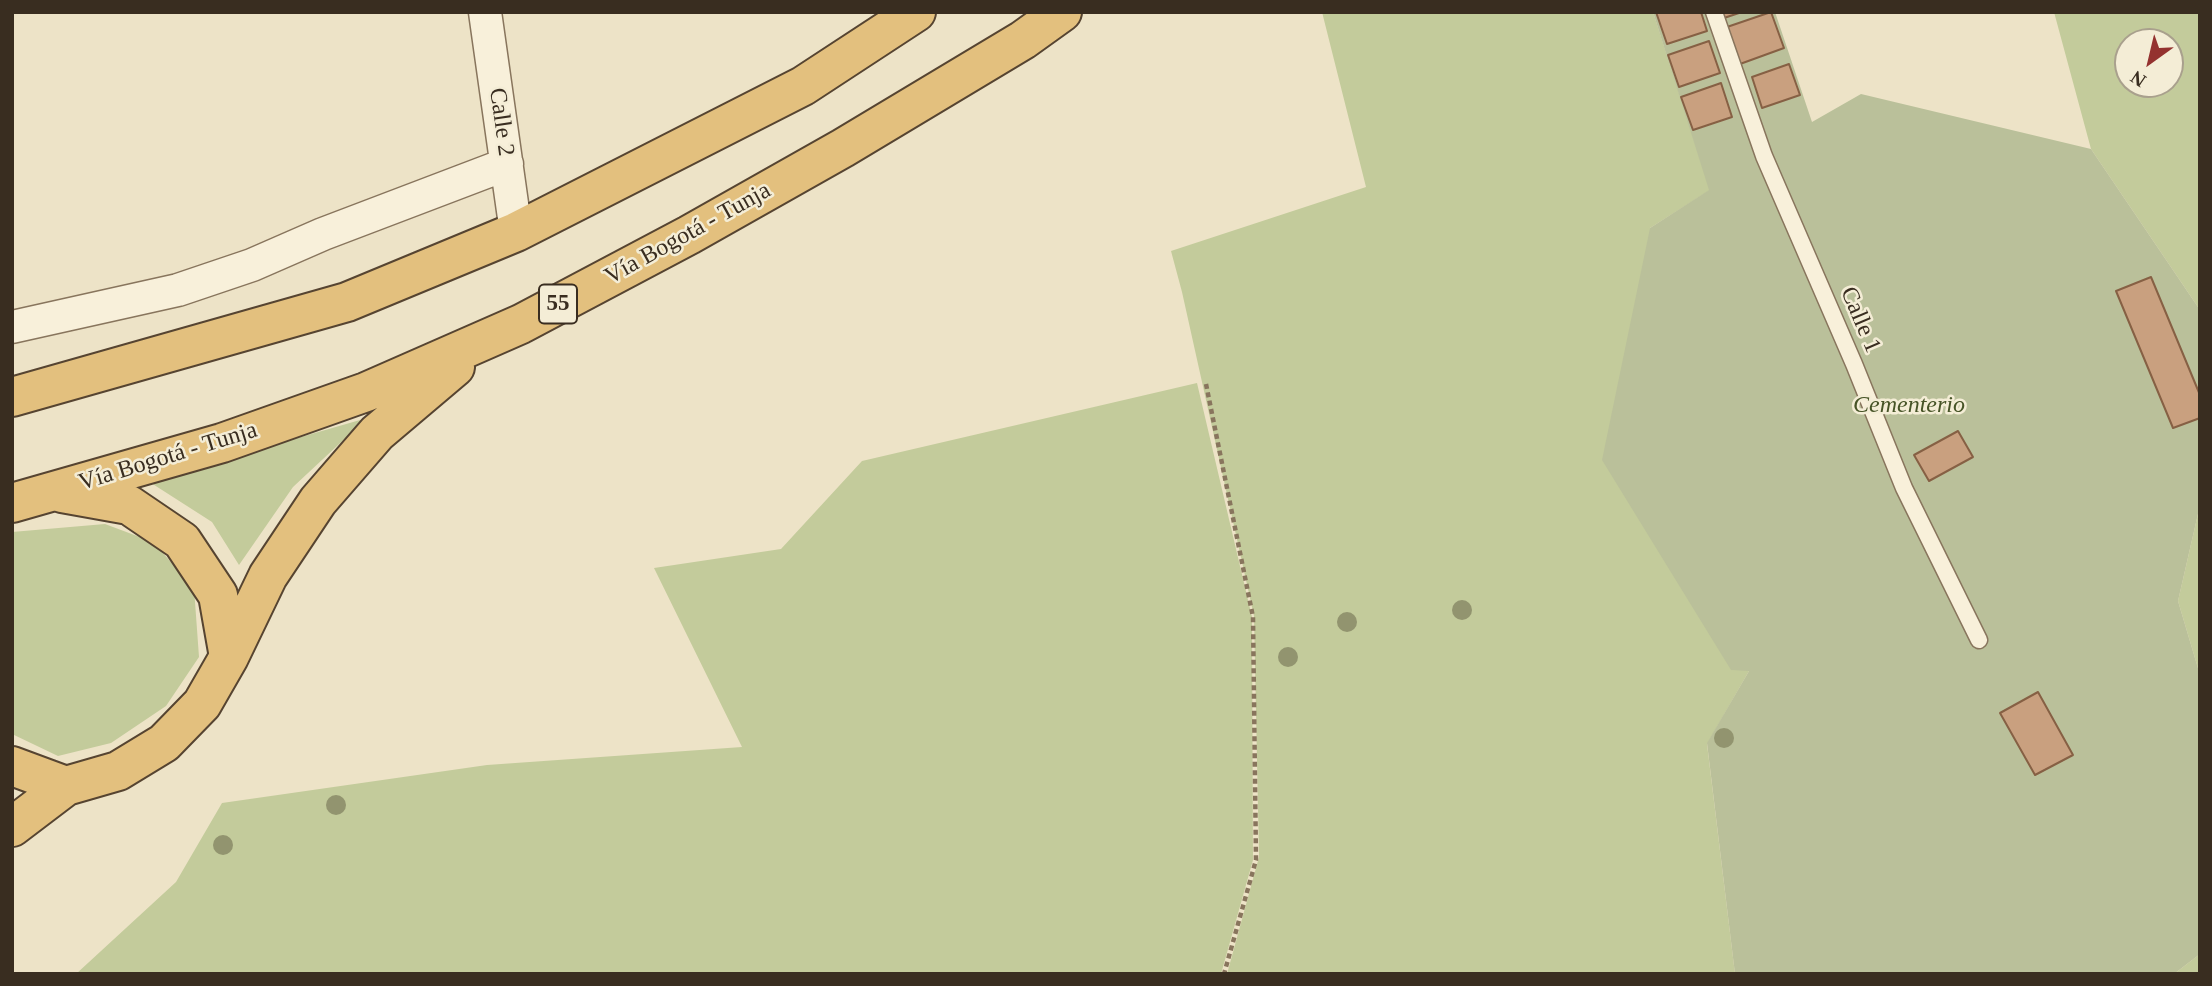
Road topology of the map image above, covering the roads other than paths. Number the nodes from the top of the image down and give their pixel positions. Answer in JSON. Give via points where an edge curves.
{"nodes":[{"id":1,"x":485,"y":12,"type":"edge"},
{"id":2,"x":916,"y":12,"type":"edge"},
{"id":3,"x":1062,"y":12,"type":"edge"},
{"id":4,"x":1714,"y":12,"type":"edge"},
{"id":5,"x":507,"y":164,"type":"junction"},
{"id":6,"x":516,"y":232,"type":"junction"},
{"id":7,"x":521,"y":324,"type":"junction"},
{"id":8,"x":12,"y":327,"type":"edge"},
{"id":9,"x":12,"y":397,"type":"edge"},
{"id":10,"x":12,"y":503,"type":"edge"},
{"id":11,"x":1979,"y":640,"type":"dead end"},
{"id":12,"x":229,"y":657,"type":"junction"},
{"id":13,"x":12,"y":766,"type":"edge"},
{"id":14,"x":66,"y":786,"type":"junction"},
{"id":15,"x":12,"y":827,"type":"edge"}],
"edges":[{"from":1,"to":5,"type":"street","name":"Calle 2"},
{"from":2,"to":6,"type":"highway","via":[[803,86]]},
{"from":3,"to":7,"type":"highway","name":"Vía Bogotá - Tunja","number":"55","via":[[843,148]]},
{"from":4,"to":11,"type":"lane","name":"Calle 1","via":[[1764,156],[1904,488]]},
{"from":5,"to":6,"type":"street","name":"Calle 2"},
{"from":5,"to":8,"type":"street","via":[[178,290]]},
{"from":6,"to":9,"type":"highway","via":[[347,302]]},
{"from":7,"to":10,"type":"highway","name":"Vía Bogotá - Tunja","number":"55","via":[[366,392],[222,443]]},
{"from":7,"to":12,"type":"highway","via":[[445,374],[377,433],[318,501],[268,576]]},
{"from":10,"to":12,"type":"highway","via":[[66,493],[129,505],[182,541],[218,595]]},
{"from":12,"to":14,"type":"highway","via":[[202,704],[164,743],[118,771]]},
{"from":13,"to":14,"type":"highway"},
{"from":14,"to":15,"type":"highway"}]}
